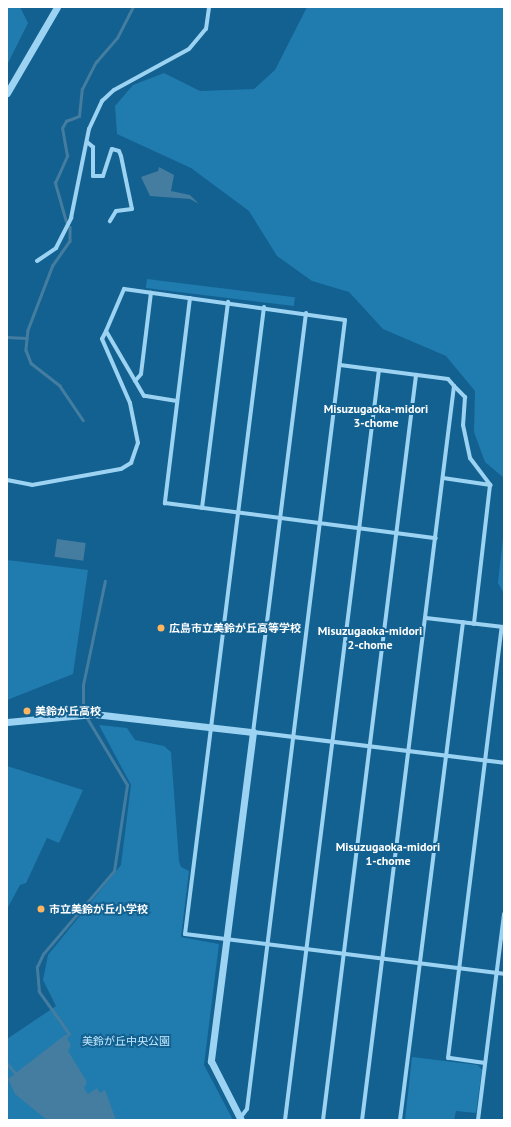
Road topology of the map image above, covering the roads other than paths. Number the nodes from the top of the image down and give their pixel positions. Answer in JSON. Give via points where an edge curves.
{"nodes":[{"id":1,"x":57,"y":7,"type":"edge"},
{"id":2,"x":209,"y":7,"type":"edge"},
{"id":3,"x":7,"y":93,"type":"edge"},
{"id":4,"x":87,"y":142,"type":"junction"},
{"id":5,"x":110,"y":221,"type":"dead end"},
{"id":6,"x":38,"y":261,"type":"dead end"},
{"id":7,"x":151,"y":293,"type":"junction"},
{"id":8,"x":190,"y":298,"type":"junction"},
{"id":9,"x":228,"y":302,"type":"junction"},
{"id":10,"x":264,"y":307,"type":"junction"},
{"id":11,"x":306,"y":313,"type":"junction"},
{"id":12,"x":106,"y":331,"type":"junction"},
{"id":13,"x":340,"y":365,"type":"junction"},
{"id":14,"x":378,"y":370,"type":"junction"},
{"id":15,"x":416,"y":375,"type":"junction"},
{"id":16,"x":135,"y":381,"type":"junction"},
{"id":17,"x":454,"y":386,"type":"junction"},
{"id":18,"x":177,"y":401,"type":"junction"},
{"id":19,"x":443,"y":478,"type":"junction"},
{"id":20,"x":7,"y":480,"type":"edge"},
{"id":21,"x":490,"y":485,"type":"junction"},
{"id":22,"x":202,"y":508,"type":"junction"},
{"id":23,"x":239,"y":513,"type":"junction"},
{"id":24,"x":281,"y":518,"type":"junction"},
{"id":25,"x":320,"y":523,"type":"junction"},
{"id":26,"x":359,"y":528,"type":"junction"},
{"id":27,"x":397,"y":533,"type":"junction"},
{"id":28,"x":436,"y":538,"type":"junction"},
{"id":29,"x":426,"y":618,"type":"junction"},
{"id":30,"x":463,"y":622,"type":"junction"},
{"id":31,"x":474,"y":624,"type":"junction"},
{"id":32,"x":503,"y":627,"type":"edge"},
{"id":33,"x":7,"y":722,"type":"edge"},
{"id":34,"x":214,"y":727,"type":"junction"},
{"id":35,"x":253,"y":732,"type":"junction"},
{"id":36,"x":292,"y":737,"type":"junction"},
{"id":37,"x":331,"y":741,"type":"junction"},
{"id":38,"x":370,"y":746,"type":"junction"},
{"id":39,"x":409,"y":751,"type":"junction"},
{"id":40,"x":446,"y":756,"type":"junction"},
{"id":41,"x":485,"y":761,"type":"junction"},
{"id":42,"x":504,"y":763,"type":"edge"},
{"id":43,"x":504,"y":914,"type":"edge"},
{"id":44,"x":226,"y":940,"type":"junction"},
{"id":45,"x":268,"y":944,"type":"junction"},
{"id":46,"x":306,"y":949,"type":"junction"},
{"id":47,"x":344,"y":954,"type":"junction"},
{"id":48,"x":382,"y":958,"type":"junction"},
{"id":49,"x":419,"y":963,"type":"junction"},
{"id":50,"x":458,"y":968,"type":"junction"},
{"id":51,"x":496,"y":973,"type":"junction"},
{"id":52,"x":504,"y":974,"type":"edge"},
{"id":53,"x":485,"y":1063,"type":"junction"},
{"id":54,"x":241,"y":1119,"type":"edge"},
{"id":55,"x":285,"y":1120,"type":"edge"},
{"id":56,"x":323,"y":1120,"type":"edge"},
{"id":57,"x":362,"y":1120,"type":"edge"},
{"id":58,"x":400,"y":1120,"type":"edge"},
{"id":59,"x":478,"y":1120,"type":"edge"}],
"edges":[{"from":1,"to":3,"type":"street"},
{"from":2,"to":4,"type":"street","via":[[206,29],[189,49],[106,96],[92,120]]},
{"from":4,"to":5,"type":"street","via":[[93,147],[93,176],[103,176],[112,149],[119,151],[121,156],[132,209],[116,211]]},
{"from":4,"to":6,"type":"street","via":[[71,218],[56,248]]},
{"from":7,"to":8,"type":"street"},
{"from":7,"to":12,"type":"street","via":[[124,289]]},
{"from":7,"to":16,"type":"street","via":[[141,374]]},
{"from":8,"to":9,"type":"street"},
{"from":8,"to":18,"type":"street"},
{"from":9,"to":10,"type":"street"},
{"from":9,"to":22,"type":"street"},
{"from":10,"to":11,"type":"street"},
{"from":10,"to":23,"type":"street"},
{"from":11,"to":13,"type":"street","via":[[345,320]]},
{"from":11,"to":24,"type":"street"},
{"from":12,"to":16,"type":"street"},
{"from":12,"to":20,"type":"street","via":[[102,339],[130,403],[138,443],[131,463],[121,469],[32,485]]},
{"from":13,"to":14,"type":"street"},
{"from":13,"to":25,"type":"street"},
{"from":14,"to":15,"type":"street"},
{"from":14,"to":26,"type":"street"},
{"from":15,"to":17,"type":"street","via":[[448,379]]},
{"from":15,"to":27,"type":"street"},
{"from":16,"to":18,"type":"street","via":[[144,396]]},
{"from":17,"to":19,"type":"street"},
{"from":17,"to":21,"type":"street","via":[[465,398],[463,425],[470,458]]},
{"from":18,"to":22,"type":"street","via":[[165,503]]},
{"from":19,"to":21,"type":"street"},
{"from":19,"to":28,"type":"street"},
{"from":21,"to":31,"type":"street"},
{"from":22,"to":23,"type":"street"},
{"from":23,"to":24,"type":"street"},
{"from":23,"to":34,"type":"street"},
{"from":24,"to":25,"type":"street"},
{"from":24,"to":35,"type":"street"},
{"from":25,"to":26,"type":"street"},
{"from":25,"to":36,"type":"street"},
{"from":26,"to":27,"type":"street"},
{"from":26,"to":37,"type":"street"},
{"from":27,"to":28,"type":"street"},
{"from":27,"to":38,"type":"street"},
{"from":28,"to":29,"type":"street"},
{"from":29,"to":30,"type":"street"},
{"from":29,"to":39,"type":"street"},
{"from":30,"to":31,"type":"street"},
{"from":30,"to":40,"type":"street"},
{"from":31,"to":32,"type":"street"},
{"from":32,"to":41,"type":"street"},
{"from":33,"to":34,"type":"street","via":[[77,714],[116,715]]},
{"from":34,"to":35,"type":"street"},
{"from":34,"to":44,"type":"street","via":[[210,732],[186,934]]},
{"from":35,"to":36,"type":"street"},
{"from":35,"to":44,"type":"street"},
{"from":36,"to":37,"type":"street"},
{"from":36,"to":45,"type":"street"},
{"from":37,"to":38,"type":"street"},
{"from":37,"to":46,"type":"street"},
{"from":38,"to":39,"type":"street"},
{"from":38,"to":47,"type":"street"},
{"from":39,"to":40,"type":"street"},
{"from":39,"to":48,"type":"street"},
{"from":40,"to":41,"type":"street"},
{"from":40,"to":49,"type":"street"},
{"from":41,"to":42,"type":"street"},
{"from":41,"to":50,"type":"street"},
{"from":43,"to":51,"type":"street"},
{"from":44,"to":45,"type":"street"},
{"from":44,"to":54,"type":"street","via":[[211,1061]]},
{"from":45,"to":46,"type":"street"},
{"from":45,"to":54,"type":"street","via":[[247,1109]]},
{"from":46,"to":47,"type":"street"},
{"from":46,"to":55,"type":"street"},
{"from":47,"to":48,"type":"street"},
{"from":47,"to":56,"type":"street"},
{"from":48,"to":49,"type":"street"},
{"from":48,"to":57,"type":"street"},
{"from":49,"to":50,"type":"street"},
{"from":49,"to":58,"type":"street"},
{"from":50,"to":51,"type":"street"},
{"from":50,"to":53,"type":"street","via":[[448,1058]]},
{"from":51,"to":52,"type":"street"},
{"from":51,"to":53,"type":"street"},
{"from":53,"to":59,"type":"street"}]}
